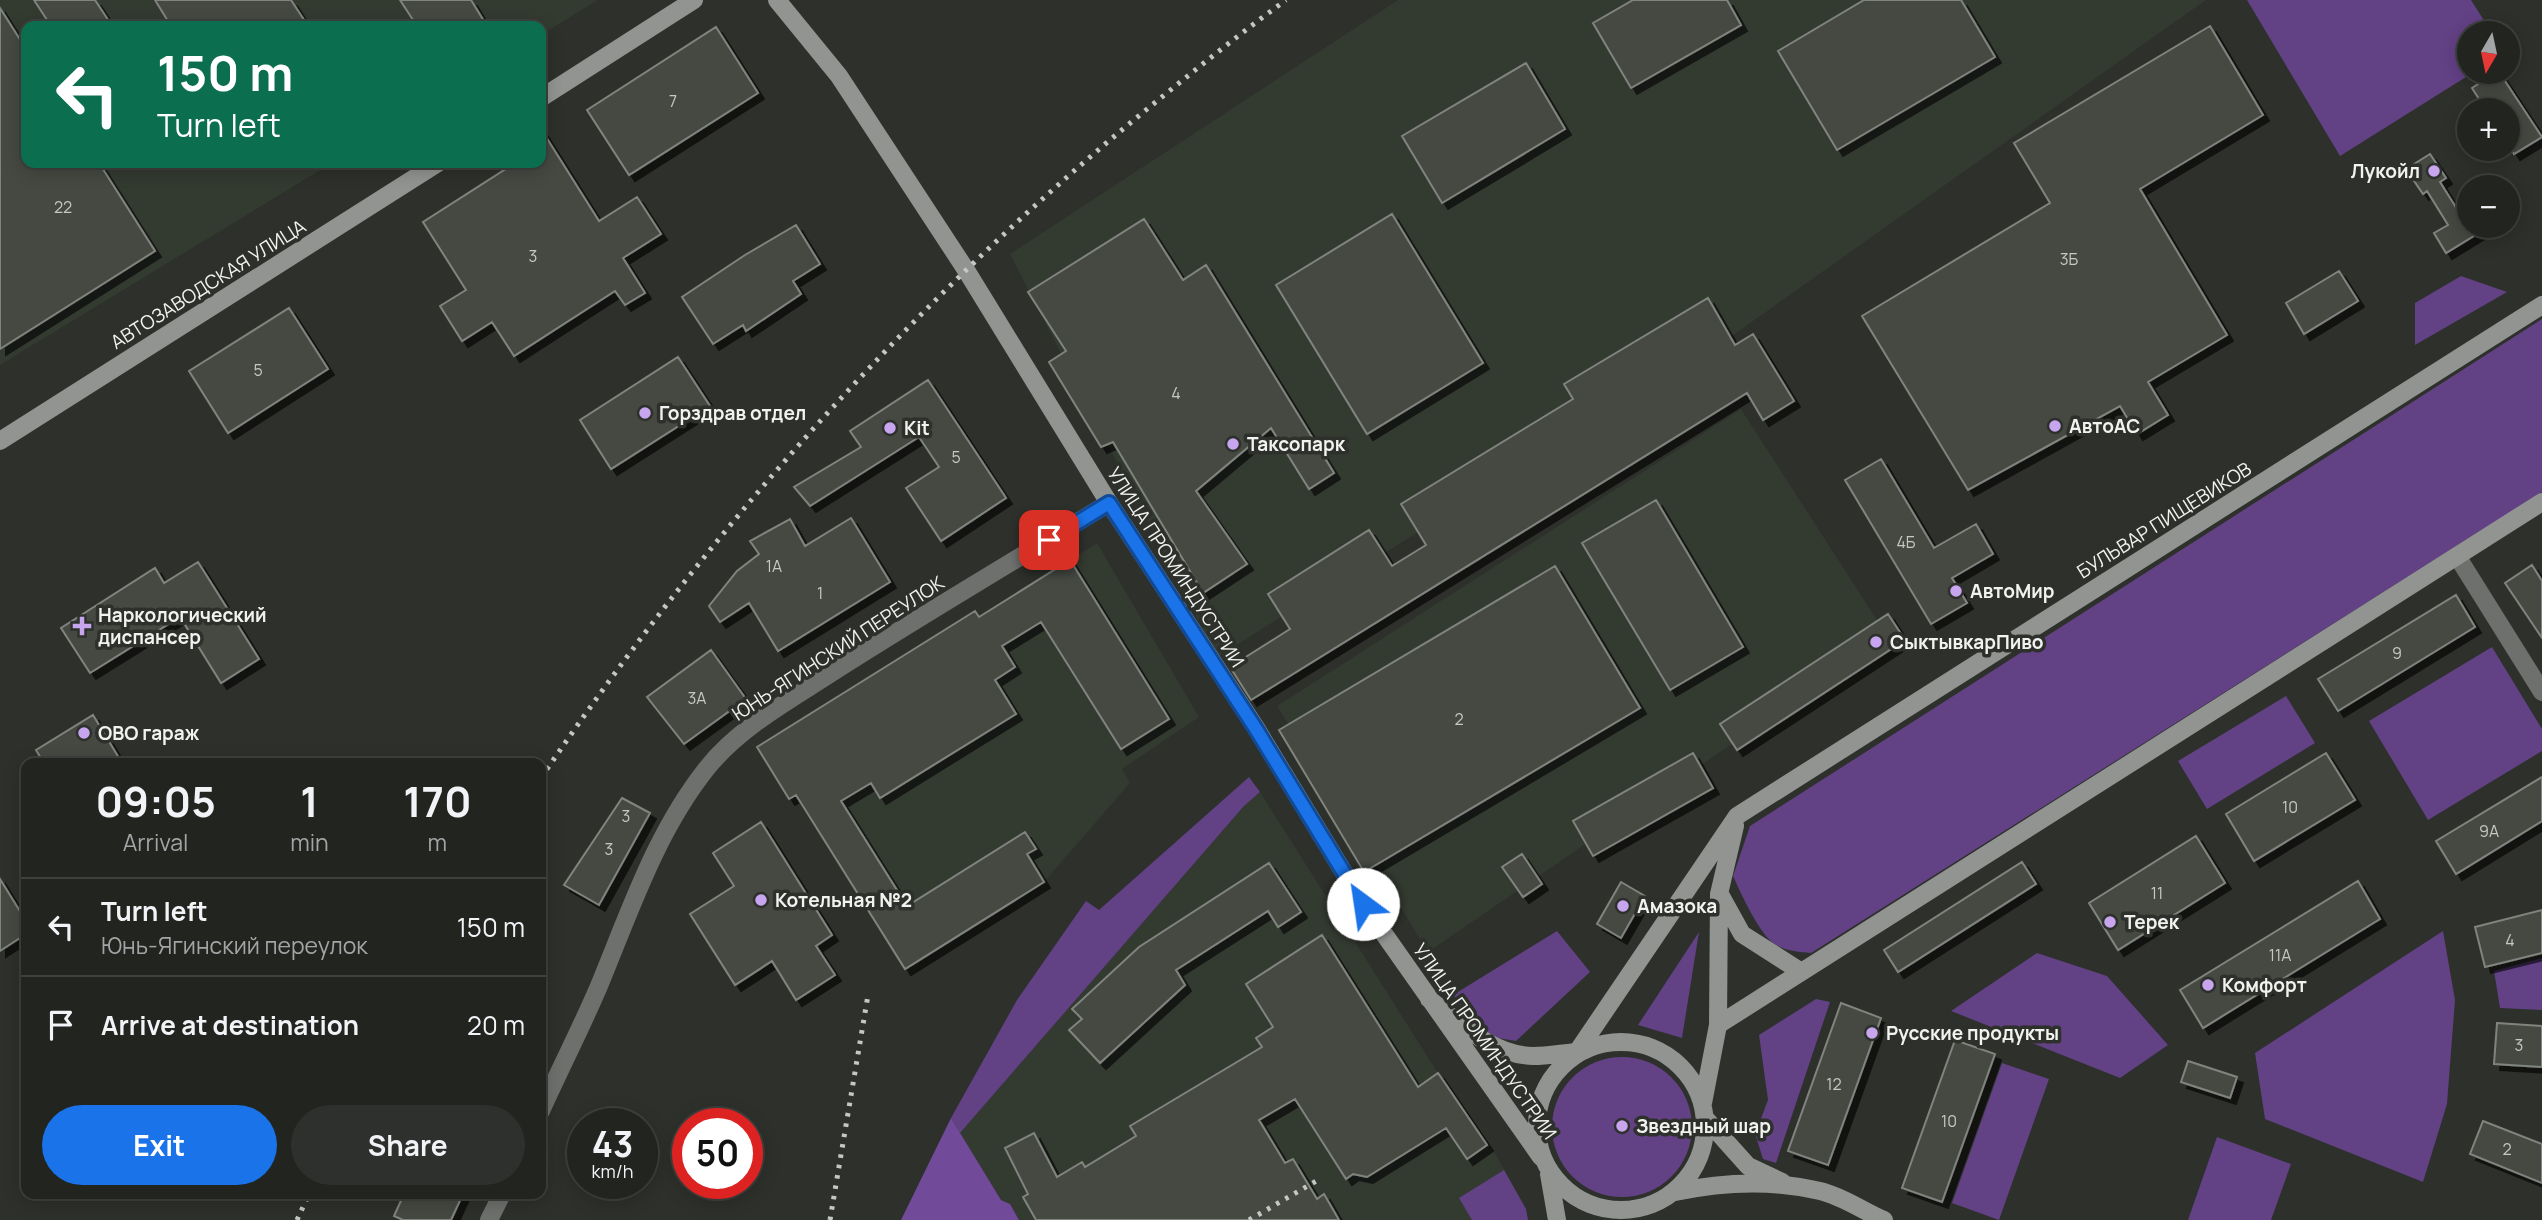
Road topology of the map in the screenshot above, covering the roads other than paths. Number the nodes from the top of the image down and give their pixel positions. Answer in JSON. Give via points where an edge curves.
{"nodes":[{"id":1,"x":694,"y":0,"type":"edge"},
{"id":2,"x":777,"y":0,"type":"edge"},
{"id":3,"x":546,"y":95,"type":"edge"},
{"id":4,"x":430,"y":168,"type":"edge"},
{"id":5,"x":2542,"y":305,"type":"edge"},
{"id":6,"x":0,"y":442,"type":"edge"},
{"id":7,"x":2542,"y":502,"type":"edge"},
{"id":8,"x":1109,"y":503,"type":"junction"},
{"id":9,"x":2457,"y":556,"type":"junction"},
{"id":10,"x":2542,"y":692,"type":"edge"},
{"id":11,"x":1737,"y":816,"type":"junction"},
{"id":12,"x":1719,"y":894,"type":"junction"},
{"id":13,"x":1800,"y":971,"type":"junction"},
{"id":14,"x":1429,"y":999,"type":"junction"},
{"id":15,"x":1718,"y":1025,"type":"junction"},
{"id":16,"x":1577,"y":1052,"type":"junction"},
{"id":17,"x":546,"y":1100,"type":"edge"},
{"id":18,"x":1704,"y":1111,"type":"junction"},
{"id":19,"x":1545,"y":1164,"type":"junction"},
{"id":20,"x":1794,"y":1188,"type":"junction"},
{"id":21,"x":1666,"y":1197,"type":"junction"},
{"id":22,"x":500,"y":1199,"type":"edge"},
{"id":23,"x":489,"y":1220,"type":"edge"},
{"id":24,"x":1557,"y":1220,"type":"edge"},
{"id":25,"x":1637,"y":1220,"type":"edge"},
{"id":26,"x":1884,"y":1220,"type":"edge"}],
"edges":[{"from":1,"to":3,"type":"main road"},
{"from":2,"to":8,"type":"main road","name":"УЛИЦА ПРОМИНДУСТРИИ","via":[[839,76],[966,270]]},
{"from":4,"to":6,"type":"main road","name":"АВТОЗАВОДСКАЯ УЛИЦА"},
{"from":5,"to":11,"type":"main road","name":"БУЛЬВАР ПИЩЕВИКОВ"},
{"from":7,"to":9,"type":"main road"},
{"from":8,"to":14,"type":"main road","name":"УЛИЦА ПРОМИНДУСТРИИ","via":[[1363,904]]},
{"from":8,"to":17,"type":"street","name":"ЮНЬ-ЯГИНСКИЙ ПЕРЕУЛОК","via":[[929,610],[769,714],[720,754],[679,810],[647,870]]},
{"from":9,"to":10,"type":"street"},
{"from":9,"to":13,"type":"main road"},
{"from":11,"to":12,"type":"main road"},
{"from":11,"to":16,"type":"main road","name":"БУЛЬВАР ПИЩЕВИКОВ"},
{"from":12,"to":13,"type":"main road","via":[[1742,934]]},
{"from":12,"to":15,"type":"main road"},
{"from":13,"to":15,"type":"main road"},
{"from":14,"to":16,"type":"main road","via":[[1497,1048],[1532,1056]]},
{"from":14,"to":19,"type":"main road","name":"УЛИЦА ПРОМИНДУСТРИИ"},
{"from":15,"to":18,"type":"main road"},
{"from":16,"to":18,"type":"main road","via":[[1601,1043],[1627,1041],[1653,1047],[1675,1060],[1692,1079]]},
{"from":16,"to":19,"type":"main road","name":"БУЛЬВАР ПИЩЕВИКОВ","via":[[1556,1072],[1545,1093],[1537,1136]]},
{"from":18,"to":20,"type":"main road","via":[[1748,1166]]},
{"from":18,"to":21,"type":"main road","via":[[1705,1139],[1699,1159]]},
{"from":19,"to":21,"type":"main road","via":[[1564,1190],[1610,1210],[1635,1210]]},
{"from":19,"to":24,"type":"main road","name":"БУЛЬВАР ПИЩЕВИКОВ"},
{"from":20,"to":21,"type":"main road","via":[[1704,1186]]},
{"from":20,"to":26,"type":"main road","via":[[1822,1192]]},
{"from":21,"to":25,"type":"main road"},
{"from":22,"to":23,"type":"street"}]}
